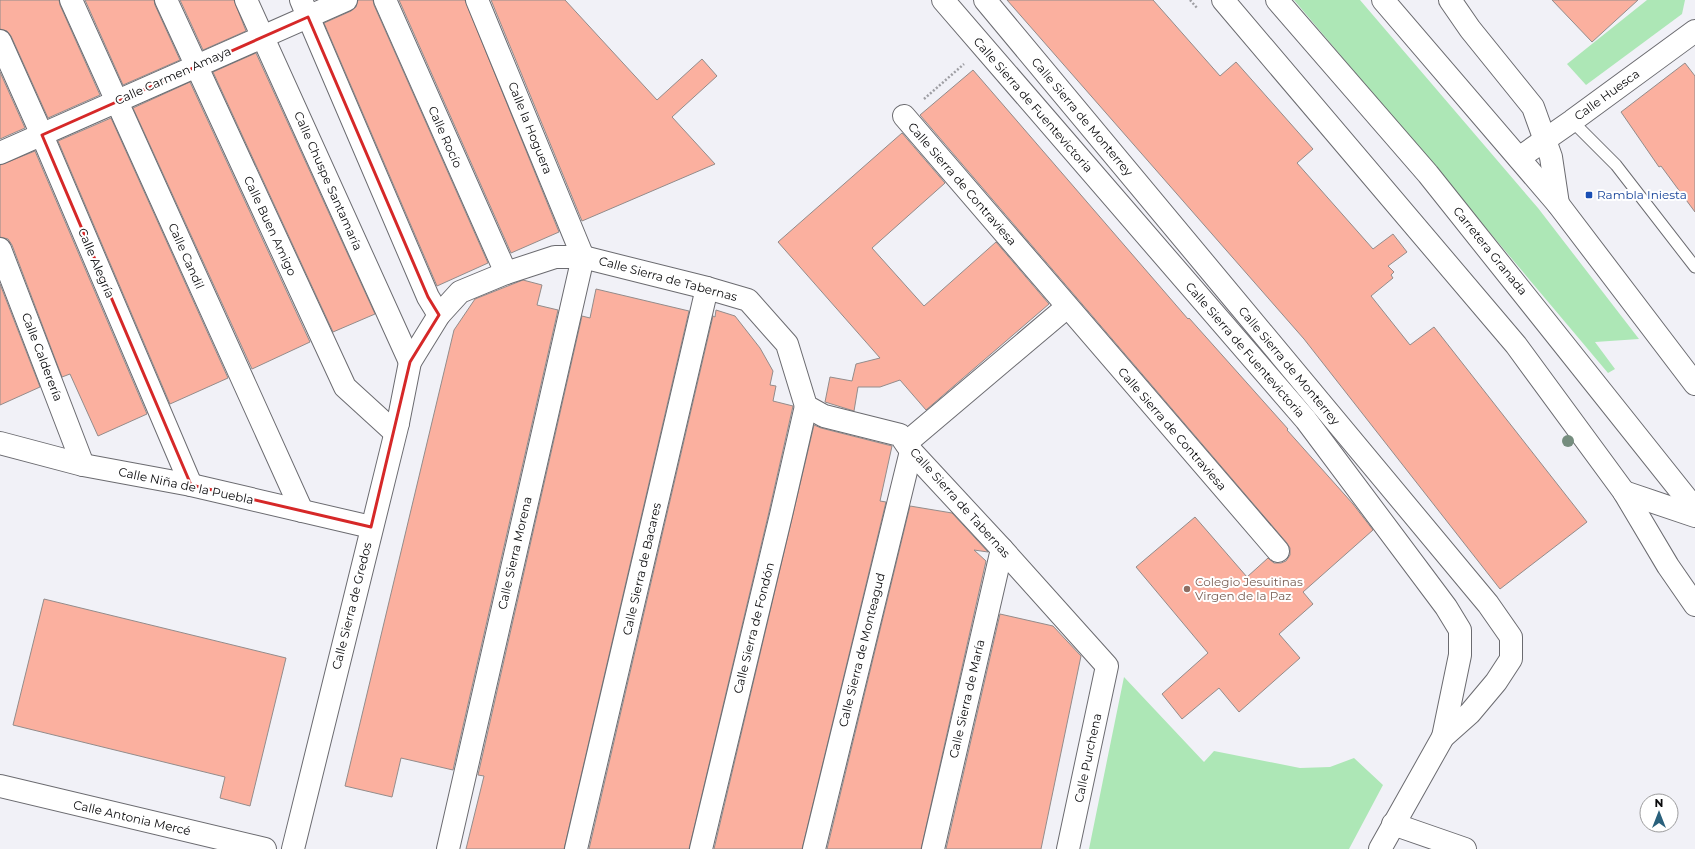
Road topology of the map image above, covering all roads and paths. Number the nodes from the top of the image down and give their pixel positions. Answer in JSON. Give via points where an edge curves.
{"nodes":[{"id":1,"x":71,"y":0,"type":"edge"},
{"id":2,"x":166,"y":0,"type":"edge"},
{"id":3,"x":246,"y":0,"type":"edge"},
{"id":4,"x":346,"y":0,"type":"edge"},
{"id":5,"x":385,"y":0,"type":"edge"},
{"id":6,"x":477,"y":0,"type":"edge"},
{"id":7,"x":943,"y":0,"type":"edge"},
{"id":8,"x":985,"y":0,"type":"edge"},
{"id":9,"x":1223,"y":0,"type":"edge"},
{"id":10,"x":1277,"y":0,"type":"edge"},
{"id":11,"x":1383,"y":0,"type":"edge"},
{"id":12,"x":1450,"y":0,"type":"edge"},
{"id":13,"x":304,"y":9,"type":"edge"},
{"id":14,"x":1695,"y":32,"type":"edge"},
{"id":15,"x":262,"y":37,"type":"junction"},
{"id":16,"x":0,"y":42,"type":"edge"},
{"id":17,"x":984,"y":47,"type":"junction"},
{"id":18,"x":196,"y":66,"type":"junction"},
{"id":19,"x":116,"y":102,"type":"junction"},
{"id":20,"x":904,"y":116,"type":"joint"},
{"id":21,"x":1572,"y":121,"type":"junction"},
{"id":22,"x":42,"y":135,"type":"junction"},
{"id":23,"x":1545,"y":140,"type":"junction"},
{"id":24,"x":0,"y":153,"type":"edge"},
{"id":25,"x":1519,"y":158,"type":"junction"},
{"id":26,"x":1558,"y":204,"type":"junction"},
{"id":27,"x":0,"y":249,"type":"edge"},
{"id":28,"x":583,"y":257,"type":"junction"},
{"id":29,"x":1695,"y":267,"type":"edge"},
{"id":30,"x":506,"y":273,"type":"junction"},
{"id":31,"x":707,"y":288,"type":"junction"},
{"id":32,"x":1067,"y":306,"type":"junction"},
{"id":33,"x":439,"y":315,"type":"junction"},
{"id":34,"x":410,"y":362,"type":"junction"},
{"id":35,"x":1687,"y":364,"type":"edge"},
{"id":36,"x":1695,"y":384,"type":"edge"},
{"id":37,"x":806,"y":406,"type":"junction"},
{"id":38,"x":398,"y":423,"type":"junction"},
{"id":39,"x":0,"y":444,"type":"edge"},
{"id":40,"x":908,"y":447,"type":"junction"},
{"id":41,"x":83,"y":466,"type":"junction"},
{"id":42,"x":191,"y":485,"type":"junction"},
{"id":43,"x":1624,"y":492,"type":"junction"},
{"id":44,"x":1695,"y":508,"type":"edge"},
{"id":45,"x":302,"y":511,"type":"junction"},
{"id":46,"x":1695,"y":516,"type":"edge"},
{"id":47,"x":372,"y":527,"type":"junction"},
{"id":48,"x":1002,"y":549,"type":"junction"},
{"id":49,"x":1278,"y":552,"type":"dead end"},
{"id":50,"x":1695,"y":604,"type":"edge"},
{"id":51,"x":1107,"y":666,"type":"joint"},
{"id":52,"x":1443,"y":737,"type":"junction"},
{"id":53,"x":0,"y":786,"type":"edge"},
{"id":54,"x":1393,"y":824,"type":"junction"},
{"id":55,"x":265,"y":849,"type":"edge"},
{"id":56,"x":293,"y":849,"type":"edge"},
{"id":57,"x":448,"y":849,"type":"edge"},
{"id":58,"x":576,"y":849,"type":"edge"},
{"id":59,"x":701,"y":849,"type":"edge"},
{"id":60,"x":814,"y":849,"type":"edge"},
{"id":61,"x":933,"y":849,"type":"edge"},
{"id":62,"x":1068,"y":849,"type":"edge"},
{"id":63,"x":1380,"y":849,"type":"edge"},
{"id":64,"x":1465,"y":849,"type":"edge"}],
"edges":[{"from":1,"to":19,"type":"street","name":"Calle Candil"},
{"from":2,"to":18,"type":"street","name":"Calle Buen Amigo"},
{"from":3,"to":15,"type":"street","name":"Calle Chuspe Santamaría"},
{"from":4,"to":13,"type":"street","name":"Calle Carmen Amaya"},
{"from":5,"to":30,"type":"street","name":"Calle Rocío"},
{"from":6,"to":28,"type":"street","name":"Calle la Hoguera"},
{"from":7,"to":17,"type":"street","name":"Calle Sierra de Fuentevictoria"},
{"from":8,"to":52,"type":"street","name":"Calle Sierra de Monterrey","via":[[1488,604],[1510,638],[1510,659],[1496,682],[1470,713]]},
{"from":9,"to":43,"type":"street","via":[[1516,345]]},
{"from":10,"to":44,"type":"street","name":"Carretera Granada","via":[[1428,174]]},
{"from":11,"to":25,"type":"street"},
{"from":12,"to":23,"type":"street","via":[[1470,29],[1533,106]]},
{"from":13,"to":15,"type":"street","name":"Calle Carmen Amaya"},
{"from":13,"to":33,"type":"street","via":[[428,297]]},
{"from":14,"to":21,"type":"street","name":"Calle Huesca"},
{"from":15,"to":18,"type":"street","name":"Calle Carmen Amaya"},
{"from":15,"to":34,"type":"street","name":"Calle Chuspe Santamaría"},
{"from":16,"to":22,"type":"street","name":"Calle Alegría"},
{"from":17,"to":20,"type":"path"},
{"from":17,"to":52,"type":"street","name":"Calle Sierra de Fuentevictoria","via":[[1306,420],[1446,607],[1460,630],[1460,655]]},
{"from":18,"to":19,"type":"street","name":"Calle Carmen Amaya"},
{"from":18,"to":38,"type":"street","name":"Calle Buen Amigo","via":[[345,387],[390,429]]},
{"from":19,"to":22,"type":"street","name":"Calle Carmen Amaya"},
{"from":19,"to":45,"type":"street","name":"Calle Candil"},
{"from":20,"to":32,"type":"street","name":"Calle Sierra de Contraviesa"},
{"from":21,"to":23,"type":"street","name":"Calle Huesca"},
{"from":21,"to":29,"type":"lane","via":[[1616,166]]},
{"from":22,"to":24,"type":"street","name":"Calle Carmen Amaya"},
{"from":22,"to":42,"type":"street","name":"Calle Alegría"},
{"from":23,"to":25,"type":"street","name":"Calle Huesca"},
{"from":23,"to":26,"type":"street","via":[[1551,157]]},
{"from":25,"to":26,"type":"street"},
{"from":26,"to":35,"type":"street"},
{"from":27,"to":41,"type":"street","name":"Calle Calderería"},
{"from":28,"to":30,"type":"street","name":"Calle Sierra de Tabernas","via":[[555,257]]},
{"from":28,"to":31,"type":"street","name":"Calle Sierra de Tabernas"},
{"from":28,"to":57,"type":"street","name":"Calle Sierra Morena"},
{"from":30,"to":33,"type":"street","name":"Calle Sierra de Tabernas","via":[[460,292]]},
{"from":31,"to":37,"type":"street","name":"Calle Sierra de Tabernas","via":[[748,300],[787,344]]},
{"from":31,"to":58,"type":"street","name":"Calle Sierra de Bacares"},
{"from":32,"to":40,"type":"street"},
{"from":32,"to":49,"type":"street","name":"Calle Sierra de Contraviesa"},
{"from":33,"to":34,"type":"street","name":"Calle Sierra de Tabernas"},
{"from":34,"to":38,"type":"street","name":"Calle Sierra de Gredos"},
{"from":35,"to":36,"type":"street"},
{"from":37,"to":40,"type":"street","name":"Calle Sierra de Tabernas","via":[[824,416],[900,435]]},
{"from":37,"to":59,"type":"street","name":"Calle Sierra de Fondón"},
{"from":38,"to":47,"type":"street","name":"Calle Sierra de Gredos"},
{"from":39,"to":41,"type":"street","name":"Calle Niña de la Puebla"},
{"from":40,"to":48,"type":"street","name":"Calle Sierra de Tabernas"},
{"from":40,"to":60,"type":"street","name":"Calle Sierra de Monteagud"},
{"from":41,"to":42,"type":"street","name":"Calle Niña de la Puebla"},
{"from":42,"to":45,"type":"street","name":"Calle Niña de la Puebla"},
{"from":43,"to":46,"type":"street"},
{"from":43,"to":50,"type":"street","via":[[1668,566]]},
{"from":45,"to":47,"type":"street","name":"Calle Niña de la Puebla"},
{"from":47,"to":56,"type":"street","name":"Calle Sierra de Gredos"},
{"from":48,"to":51,"type":"street","name":"Calle Sierra de Tabernas"},
{"from":48,"to":61,"type":"street","name":"Calle Sierra de María"},
{"from":51,"to":62,"type":"street","name":"Calle Purchena"},
{"from":52,"to":54,"type":"street"},
{"from":53,"to":55,"type":"street","name":"Calle Antonia Mercé"},
{"from":54,"to":63,"type":"street"},
{"from":54,"to":64,"type":"street"}]}
